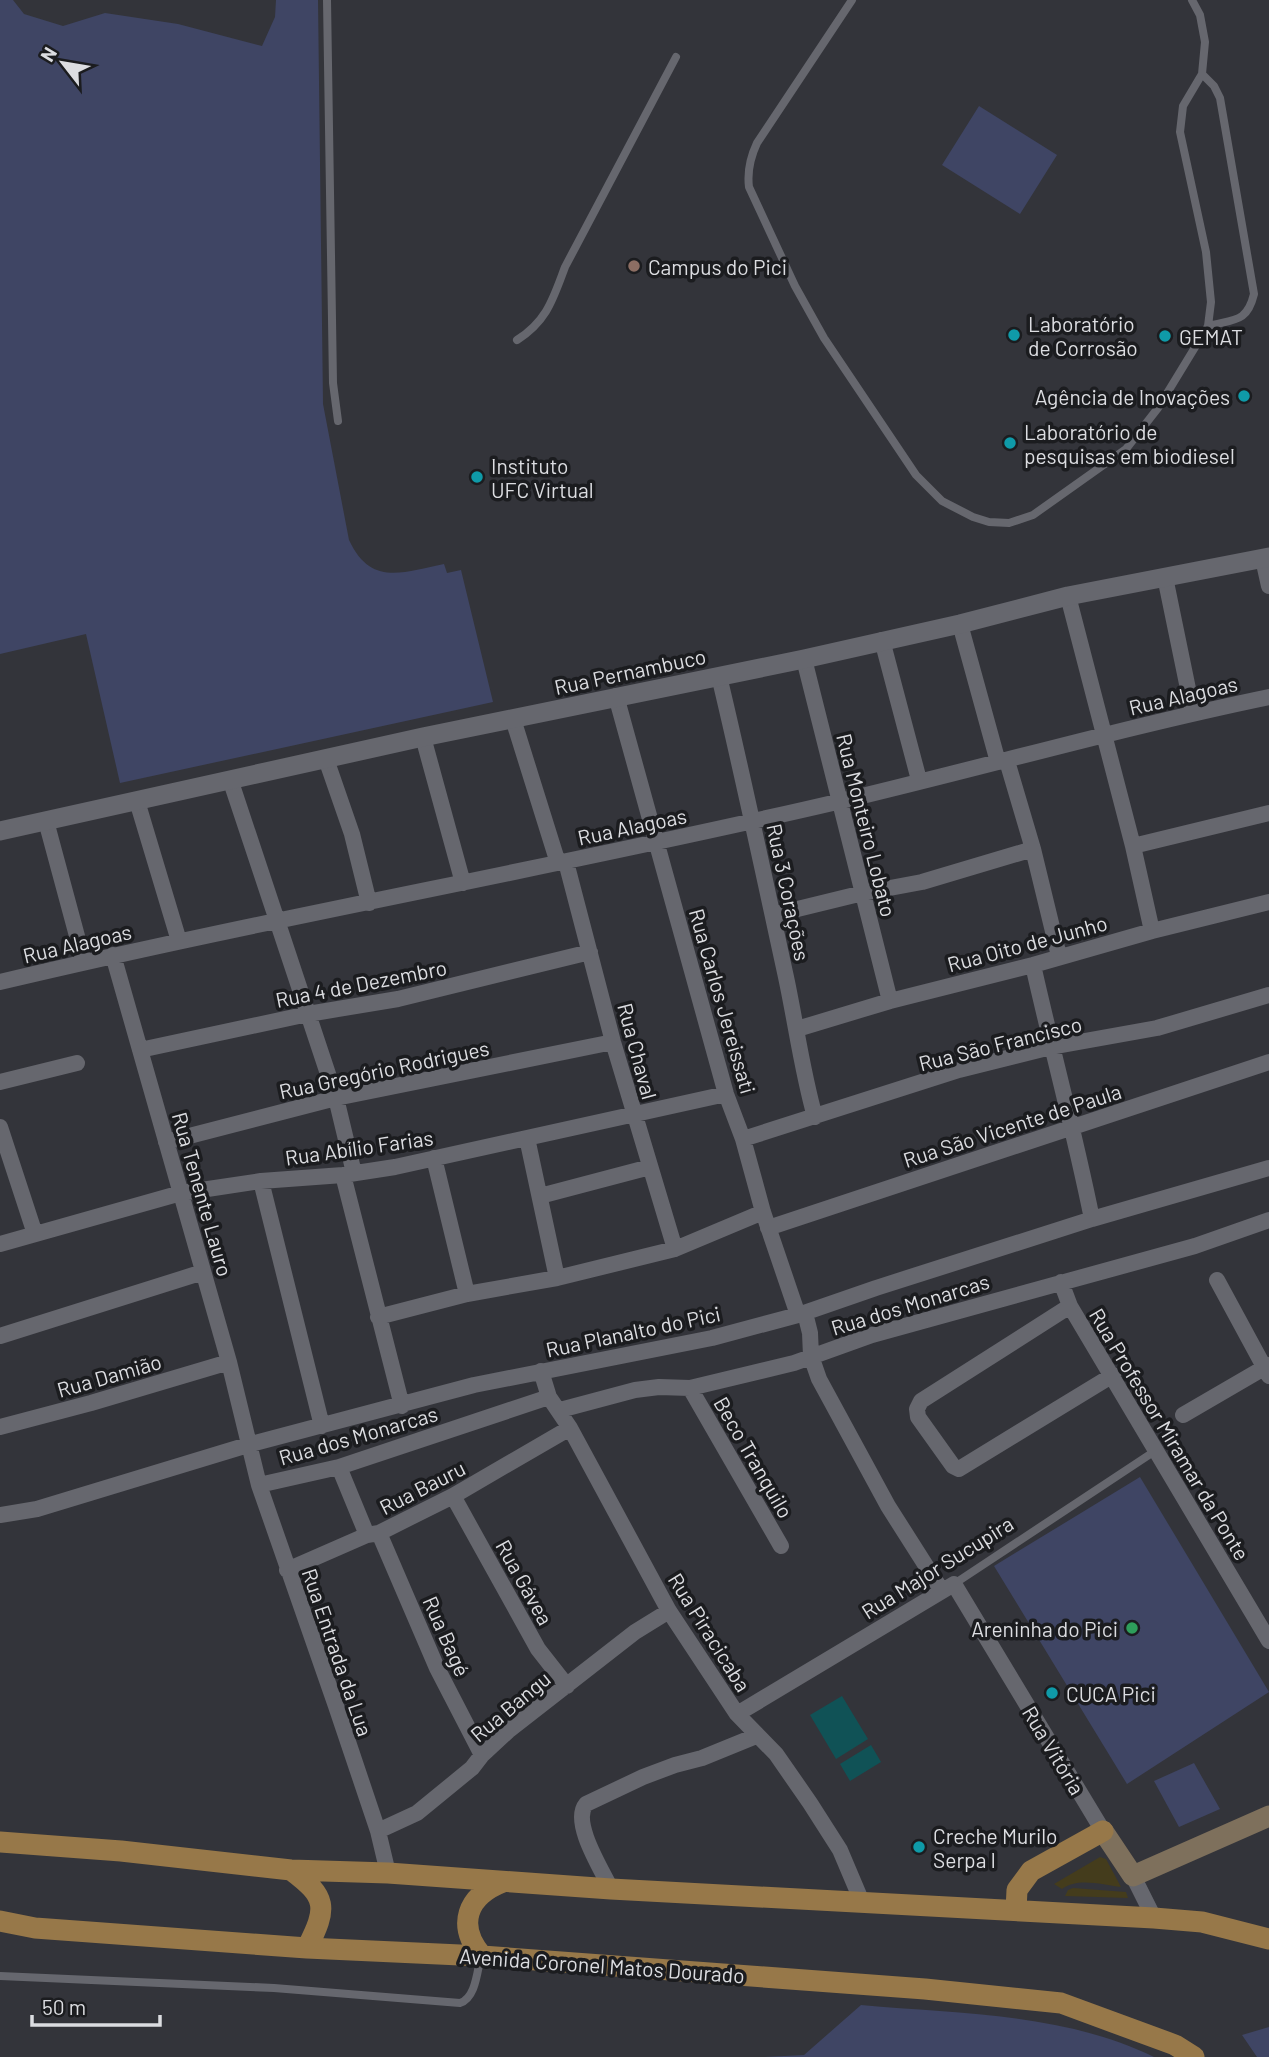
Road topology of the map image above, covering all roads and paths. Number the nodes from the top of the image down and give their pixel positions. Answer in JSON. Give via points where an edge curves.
{"nodes":[{"id":1,"x":327,"y":0,"type":"edge"},
{"id":2,"x":852,"y":0,"type":"edge"},
{"id":3,"x":1192,"y":0,"type":"edge"},
{"id":4,"x":676,"y":57,"type":"dead end"},
{"id":5,"x":1202,"y":74,"type":"junction"},
{"id":6,"x":1208,"y":326,"type":"junction"},
{"id":7,"x":517,"y":340,"type":"dead end"},
{"id":8,"x":338,"y":421,"type":"dead end"},
{"id":9,"x":1266,"y":558,"type":"edge"},
{"id":10,"x":1165,"y":577,"type":"junction"},
{"id":11,"x":1269,"y":586,"type":"edge"},
{"id":12,"x":1068,"y":596,"type":"junction"},
{"id":13,"x":960,"y":624,"type":"junction"},
{"id":14,"x":882,"y":640,"type":"junction"},
{"id":15,"x":804,"y":659,"type":"junction"},
{"id":16,"x":719,"y":676,"type":"junction"},
{"id":17,"x":616,"y":696,"type":"junction"},
{"id":18,"x":1269,"y":697,"type":"edge"},
{"id":19,"x":1194,"y":713,"type":"junction"},
{"id":20,"x":513,"y":719,"type":"junction"},
{"id":21,"x":1103,"y":736,"type":"junction"},
{"id":22,"x":423,"y":737,"type":"junction"},
{"id":23,"x":326,"y":759,"type":"junction"},
{"id":24,"x":1003,"y":762,"type":"junction"},
{"id":25,"x":230,"y":779,"type":"junction"},
{"id":26,"x":919,"y":780,"type":"junction"},
{"id":27,"x":137,"y":801,"type":"junction"},
{"id":28,"x":839,"y":801,"type":"junction"},
{"id":29,"x":1269,"y":813,"type":"edge"},
{"id":30,"x":753,"y":820,"type":"junction"},
{"id":31,"x":46,"y":821,"type":"junction"},
{"id":32,"x":0,"y":831,"type":"edge"},
{"id":33,"x":656,"y":842,"type":"junction"},
{"id":34,"x":1133,"y":846,"type":"junction"},
{"id":35,"x":1033,"y":849,"type":"junction"},
{"id":36,"x":562,"y":863,"type":"junction"},
{"id":37,"x":463,"y":883,"type":"junction"},
{"id":38,"x":863,"y":893,"type":"junction"},
{"id":39,"x":1269,"y":902,"type":"edge"},
{"id":40,"x":369,"y":903,"type":"junction"},
{"id":41,"x":773,"y":915,"type":"junction"},
{"id":42,"x":277,"y":922,"type":"junction"},
{"id":43,"x":1152,"y":931,"type":"junction"},
{"id":44,"x":179,"y":941,"type":"junction"},
{"id":45,"x":590,"y":952,"type":"junction"},
{"id":46,"x":113,"y":956,"type":"junction"},
{"id":47,"x":1059,"y":956,"type":"junction"},
{"id":48,"x":84,"y":962,"type":"junction"},
{"id":49,"x":1034,"y":965,"type":"junction"},
{"id":50,"x":0,"y":982,"type":"edge"},
{"id":51,"x":1269,"y":995,"type":"edge"},
{"id":52,"x":890,"y":1001,"type":"junction"},
{"id":53,"x":307,"y":1014,"type":"junction"},
{"id":54,"x":797,"y":1029,"type":"junction"},
{"id":55,"x":612,"y":1042,"type":"junction"},
{"id":56,"x":1051,"y":1048,"type":"junction"},
{"id":57,"x":140,"y":1050,"type":"junction"},
{"id":58,"x":1269,"y":1062,"type":"edge"},
{"id":59,"x":77,"y":1063,"type":"dead end"},
{"id":60,"x":0,"y":1082,"type":"edge"},
{"id":61,"x":726,"y":1094,"type":"junction"},
{"id":62,"x":336,"y":1098,"type":"junction"},
{"id":63,"x":634,"y":1114,"type":"junction"},
{"id":64,"x":815,"y":1117,"type":"junction"},
{"id":65,"x":1073,"y":1126,"type":"junction"},
{"id":66,"x":0,"y":1127,"type":"edge"},
{"id":67,"x":527,"y":1138,"type":"junction"},
{"id":68,"x":743,"y":1139,"type":"junction"},
{"id":69,"x":166,"y":1142,"type":"junction"},
{"id":70,"x":434,"y":1158,"type":"junction"},
{"id":71,"x":650,"y":1167,"type":"junction"},
{"id":72,"x":1269,"y":1168,"type":"edge"},
{"id":73,"x":349,"y":1174,"type":"junction"},
{"id":74,"x":261,"y":1181,"type":"junction"},
{"id":75,"x":181,"y":1193,"type":"junction"},
{"id":76,"x":540,"y":1196,"type":"junction"},
{"id":77,"x":1092,"y":1219,"type":"junction"},
{"id":78,"x":765,"y":1220,"type":"junction"},
{"id":79,"x":1269,"y":1220,"type":"edge"},
{"id":80,"x":35,"y":1234,"type":"junction"},
{"id":81,"x":0,"y":1244,"type":"edge"},
{"id":82,"x":675,"y":1249,"type":"junction"},
{"id":83,"x":203,"y":1272,"type":"junction"},
{"id":84,"x":557,"y":1278,"type":"junction"},
{"id":85,"x":1217,"y":1280,"type":"dead end"},
{"id":86,"x":1061,"y":1282,"type":"junction"},
{"id":87,"x":467,"y":1294,"type":"junction"},
{"id":88,"x":1070,"y":1306,"type":"junction"},
{"id":89,"x":802,"y":1314,"type":"junction"},
{"id":90,"x":378,"y":1317,"type":"junction"},
{"id":91,"x":0,"y":1336,"type":"edge"},
{"id":92,"x":811,"y":1356,"type":"junction"},
{"id":93,"x":229,"y":1362,"type":"junction"},
{"id":94,"x":1268,"y":1369,"type":"edge"},
{"id":95,"x":541,"y":1371,"type":"junction"},
{"id":96,"x":1113,"y":1375,"type":"junction"},
{"id":97,"x":690,"y":1388,"type":"junction"},
{"id":98,"x":549,"y":1397,"type":"junction"},
{"id":99,"x":402,"y":1406,"type":"junction"},
{"id":100,"x":559,"y":1410,"type":"junction"},
{"id":101,"x":1183,"y":1415,"type":"dead end"},
{"id":102,"x":322,"y":1426,"type":"junction"},
{"id":103,"x":0,"y":1427,"type":"edge"},
{"id":104,"x":570,"y":1428,"type":"junction"},
{"id":105,"x":251,"y":1444,"type":"junction"},
{"id":106,"x":1155,"y":1451,"type":"junction"},
{"id":107,"x":339,"y":1467,"type":"junction"},
{"id":108,"x":259,"y":1485,"type":"junction"},
{"id":109,"x":453,"y":1496,"type":"junction"},
{"id":110,"x":0,"y":1515,"type":"edge"},
{"id":111,"x":373,"y":1534,"type":"junction"},
{"id":112,"x":781,"y":1546,"type":"dead end"},
{"id":113,"x":287,"y":1570,"type":"junction"},
{"id":114,"x":948,"y":1587,"type":"junction"},
{"id":115,"x":669,"y":1611,"type":"junction"},
{"id":116,"x":1269,"y":1641,"type":"edge"},
{"id":117,"x":567,"y":1686,"type":"junction"},
{"id":118,"x":737,"y":1714,"type":"junction"},
{"id":119,"x":756,"y":1736,"type":"junction"},
{"id":120,"x":482,"y":1755,"type":"junction"},
{"id":121,"x":1269,"y":1816,"type":"edge"},
{"id":122,"x":378,"y":1831,"type":"junction"},
{"id":123,"x":1103,"y":1831,"type":"junction"},
{"id":124,"x":0,"y":1842,"type":"edge"},
{"id":125,"x":290,"y":1870,"type":"junction"},
{"id":126,"x":388,"y":1873,"type":"junction"},
{"id":127,"x":1133,"y":1876,"type":"junction"},
{"id":128,"x":503,"y":1882,"type":"junction"},
{"id":129,"x":611,"y":1889,"type":"junction"},
{"id":130,"x":862,"y":1902,"type":"junction"},
{"id":131,"x":1016,"y":1910,"type":"junction"},
{"id":132,"x":1154,"y":1918,"type":"junction"},
{"id":133,"x":0,"y":1921,"type":"edge"},
{"id":134,"x":1269,"y":1939,"type":"edge"},
{"id":135,"x":307,"y":1948,"type":"junction"},
{"id":136,"x":482,"y":1956,"type":"junction"},
{"id":137,"x":0,"y":1976,"type":"edge"},
{"id":138,"x":1194,"y":2057,"type":"edge"}],
"edges":[{"from":1,"to":8,"type":"lane","via":[[333,383]]},
{"from":2,"to":6,"type":"lane","via":[[757,143],[749,166],[749,187],[824,338],[908,464],[942,500],[989,522],[1009,523],[1033,515],[1126,449],[1158,408]]},
{"from":3,"to":5,"type":"lane","via":[[1205,42]]},
{"from":4,"to":7,"type":"lane","via":[[565,267],[552,303],[533,330]]},
{"from":5,"to":6,"type":"lane","via":[[1183,106],[1180,132],[1206,252],[1211,302]]},
{"from":5,"to":6,"type":"lane","via":[[1220,99],[1254,294],[1244,317]]},
{"from":9,"to":10,"type":"street","name":"Rua Pernambuco"},
{"from":9,"to":11,"type":"street"},
{"from":10,"to":12,"type":"street","name":"Rua Pernambuco"},
{"from":10,"to":19,"type":"street"},
{"from":12,"to":13,"type":"street","name":"Rua Pernambuco"},
{"from":12,"to":21,"type":"street"},
{"from":13,"to":14,"type":"street","name":"Rua Pernambuco"},
{"from":13,"to":24,"type":"street"},
{"from":14,"to":15,"type":"street","name":"Rua Pernambuco"},
{"from":14,"to":26,"type":"street"},
{"from":15,"to":16,"type":"street","name":"Rua Pernambuco"},
{"from":15,"to":28,"type":"street","name":"Rua Monteiro Lobato"},
{"from":16,"to":17,"type":"street","name":"Rua Pernambuco"},
{"from":16,"to":30,"type":"street","name":"Rua 3 Corações"},
{"from":17,"to":20,"type":"street","name":"Rua Pernambuco"},
{"from":17,"to":33,"type":"street","name":"Rua Carlos Jereissati"},
{"from":18,"to":19,"type":"street","name":"Rua Alagoas"},
{"from":19,"to":21,"type":"street","name":"Rua Alagoas"},
{"from":20,"to":22,"type":"street","name":"Rua Pernambuco"},
{"from":20,"to":36,"type":"street","name":"Rua Chaval"},
{"from":21,"to":24,"type":"street","name":"Rua Alagoas"},
{"from":21,"to":34,"type":"street"},
{"from":22,"to":23,"type":"street","name":"Rua Pernambuco"},
{"from":22,"to":37,"type":"street"},
{"from":23,"to":25,"type":"street","name":"Rua Pernambuco"},
{"from":23,"to":40,"type":"street"},
{"from":24,"to":26,"type":"street","name":"Rua Alagoas"},
{"from":24,"to":35,"type":"street"},
{"from":25,"to":27,"type":"street","name":"Rua Pernambuco"},
{"from":25,"to":42,"type":"street"},
{"from":26,"to":28,"type":"street","name":"Rua Alagoas"},
{"from":27,"to":31,"type":"street","name":"Rua Pernambuco"},
{"from":27,"to":44,"type":"street"},
{"from":28,"to":30,"type":"street","name":"Rua Alagoas"},
{"from":28,"to":38,"type":"street","name":"Rua Monteiro Lobato"},
{"from":29,"to":34,"type":"street"},
{"from":30,"to":33,"type":"street","name":"Rua Alagoas"},
{"from":30,"to":41,"type":"street","name":"Rua 3 Corações"},
{"from":31,"to":32,"type":"street","name":"Rua Pernambuco"},
{"from":31,"to":48,"type":"street"},
{"from":33,"to":36,"type":"street","name":"Rua Alagoas"},
{"from":33,"to":61,"type":"street","name":"Rua Carlos Jereissati"},
{"from":34,"to":43,"type":"street"},
{"from":35,"to":38,"type":"street","via":[[922,882]]},
{"from":35,"to":47,"type":"street"},
{"from":36,"to":37,"type":"street","name":"Rua Alagoas"},
{"from":36,"to":45,"type":"street","name":"Rua Chaval"},
{"from":37,"to":40,"type":"street","name":"Rua Alagoas"},
{"from":38,"to":41,"type":"street"},
{"from":38,"to":52,"type":"street","name":"Rua Monteiro Lobato"},
{"from":39,"to":43,"type":"street","name":"Rua Oito de Junho"},
{"from":40,"to":42,"type":"street","name":"Rua Alagoas"},
{"from":41,"to":54,"type":"street","name":"Rua 3 Corações"},
{"from":42,"to":44,"type":"street","name":"Rua Alagoas"},
{"from":42,"to":53,"type":"street"},
{"from":43,"to":47,"type":"street","name":"Rua Oito de Junho"},
{"from":44,"to":46,"type":"street","name":"Rua Alagoas"},
{"from":45,"to":53,"type":"street","name":"Rua 4 de Dezembro","via":[[398,999]]},
{"from":45,"to":55,"type":"street","name":"Rua Chaval"},
{"from":46,"to":48,"type":"street","name":"Rua Alagoas"},
{"from":46,"to":57,"type":"street","name":"Rua Tenente Lauro"},
{"from":47,"to":49,"type":"street","name":"Rua Oito de Junho"},
{"from":48,"to":50,"type":"street","name":"Rua Alagoas"},
{"from":49,"to":52,"type":"street","name":"Rua Oito de Junho"},
{"from":49,"to":56,"type":"street"},
{"from":51,"to":56,"type":"street","name":"Rua São Francisco","via":[[1157,1028]]},
{"from":52,"to":54,"type":"street","name":"Rua Oito de Junho"},
{"from":53,"to":57,"type":"street","name":"Rua 4 de Dezembro"},
{"from":53,"to":62,"type":"street"},
{"from":54,"to":64,"type":"street","name":"Rua 3 Corações"},
{"from":55,"to":62,"type":"street","name":"Rua Gregório Rodrigues"},
{"from":55,"to":63,"type":"street","name":"Rua Chaval"},
{"from":56,"to":64,"type":"street","name":"Rua São Francisco","via":[[958,1070]]},
{"from":56,"to":65,"type":"street"},
{"from":57,"to":69,"type":"street","name":"Rua Tenente Lauro"},
{"from":58,"to":65,"type":"street","name":"Rua São Vicente de Paula"},
{"from":59,"to":60,"type":"street"},
{"from":61,"to":63,"type":"street","name":"Rua Abílio Farias"},
{"from":61,"to":68,"type":"street","name":"Rua Carlos Jereissati"},
{"from":62,"to":69,"type":"street","name":"Rua Gregório Rodrigues"},
{"from":62,"to":73,"type":"street"},
{"from":63,"to":67,"type":"street","name":"Rua Abílio Farias"},
{"from":63,"to":71,"type":"street","name":"Rua Chaval"},
{"from":64,"to":68,"type":"street","name":"Rua São Francisco"},
{"from":65,"to":77,"type":"street"},
{"from":65,"to":78,"type":"street","name":"Rua São Vicente de Paula"},
{"from":66,"to":80,"type":"street"},
{"from":67,"to":70,"type":"street","name":"Rua Abílio Farias"},
{"from":67,"to":76,"type":"street"},
{"from":68,"to":78,"type":"street","name":"Rua Carlos Jereissati"},
{"from":69,"to":75,"type":"street","name":"Rua Tenente Lauro"},
{"from":70,"to":73,"type":"street","name":"Rua Abílio Farias"},
{"from":70,"to":87,"type":"street"},
{"from":71,"to":76,"type":"street"},
{"from":71,"to":82,"type":"street","name":"Rua Chaval"},
{"from":72,"to":77,"type":"street","name":"Rua Planalto do Pici"},
{"from":73,"to":74,"type":"street","name":"Rua Abílio Farias"},
{"from":73,"to":90,"type":"street"},
{"from":74,"to":75,"type":"street","name":"Rua Abílio Farias"},
{"from":74,"to":102,"type":"street"},
{"from":75,"to":80,"type":"street","name":"Rua Abílio Farias"},
{"from":75,"to":83,"type":"street","name":"Rua Tenente Lauro"},
{"from":76,"to":84,"type":"street"},
{"from":77,"to":89,"type":"street","name":"Rua Planalto do Pici"},
{"from":78,"to":82,"type":"street","name":"Rua São Vicente de Paula"},
{"from":78,"to":89,"type":"street","name":"Rua Carlos Jereissati"},
{"from":79,"to":86,"type":"street","name":"Rua dos Monarcas","via":[[1195,1246]]},
{"from":80,"to":81,"type":"street","name":"Rua Abílio Farias"},
{"from":82,"to":84,"type":"street","name":"Rua São Vicente de Paula"},
{"from":83,"to":91,"type":"street"},
{"from":83,"to":93,"type":"street","name":"Rua Tenente Lauro"},
{"from":84,"to":87,"type":"street","name":"Rua São Vicente de Paula"},
{"from":85,"to":94,"type":"street"},
{"from":86,"to":88,"type":"street","name":"Rua Professor Miramar da Ponte"},
{"from":86,"to":92,"type":"street","name":"Rua dos Monarcas"},
{"from":87,"to":90,"type":"street","name":"Rua São Vicente de Paula"},
{"from":88,"to":96,"type":"street","name":"Rua Professor Miramar da Ponte"},
{"from":88,"to":96,"type":"street","via":[[921,1401],[918,1417],[959,1469]]},
{"from":89,"to":92,"type":"street","name":"Rua Vitória","via":[[810,1333]]},
{"from":89,"to":95,"type":"street","name":"Rua Planalto do Pici","via":[[712,1338]]},
{"from":90,"to":99,"type":"street"},
{"from":92,"to":97,"type":"street","name":"Rua dos Monarcas"},
{"from":92,"to":114,"type":"street","name":"Rua Vitória","via":[[888,1506]]},
{"from":93,"to":103,"type":"street","name":"Rua Damião"},
{"from":93,"to":105,"type":"street","name":"Rua Tenente Lauro"},
{"from":94,"to":101,"type":"street"},
{"from":95,"to":98,"type":"street","name":"Rua Piracicaba"},
{"from":95,"to":99,"type":"street","name":"Rua Planalto do Pici"},
{"from":96,"to":106,"type":"street","name":"Rua Professor Miramar da Ponte"},
{"from":97,"to":100,"type":"street","name":"Rua dos Monarcas","via":[[635,1390]]},
{"from":97,"to":112,"type":"street","name":"Beco Tranquilo"},
{"from":98,"to":100,"type":"street","name":"Rua Piracicaba"},
{"from":98,"to":107,"type":"street","name":"Rua dos Monarcas"},
{"from":99,"to":102,"type":"street","name":"Rua Planalto do Pici"},
{"from":100,"to":104,"type":"street","name":"Rua Piracicaba"},
{"from":102,"to":105,"type":"street","name":"Rua Planalto do Pici"},
{"from":104,"to":109,"type":"street","name":"Rua Bauru"},
{"from":104,"to":115,"type":"street","name":"Rua Piracicaba"},
{"from":105,"to":108,"type":"street","name":"Rua Entrada da Lua"},
{"from":105,"to":110,"type":"street","name":"Rua Planalto do Pici","via":[[37,1509]]},
{"from":106,"to":114,"type":"lane","name":"Rua Major Sucupira"},
{"from":106,"to":116,"type":"street","name":"Rua Professor Miramar da Ponte"},
{"from":107,"to":108,"type":"street","name":"Rua dos Monarcas"},
{"from":107,"to":111,"type":"street","name":"Rua Bagé"},
{"from":108,"to":113,"type":"street","name":"Rua Entrada da Lua"},
{"from":109,"to":111,"type":"street","name":"Rua Bauru"},
{"from":109,"to":117,"type":"street","name":"Rua Gávea","via":[[538,1649]]},
{"from":111,"to":113,"type":"street","name":"Rua Bauru"},
{"from":111,"to":120,"type":"street","name":"Rua Bagé"},
{"from":113,"to":122,"type":"street","name":"Rua Entrada da Lua"},
{"from":114,"to":118,"type":"street","name":"Rua Major Sucupira"},
{"from":114,"to":123,"type":"street","name":"Rua Vitória"},
{"from":115,"to":117,"type":"street","name":"Rua Bangu"},
{"from":115,"to":118,"type":"street","name":"Rua Piracicaba"},
{"from":117,"to":120,"type":"street","name":"Rua Bangu"},
{"from":118,"to":119,"type":"street","name":"Rua Piracicaba"},
{"from":119,"to":129,"type":"street","via":[[643,1777],[586,1804],[582,1828]]},
{"from":119,"to":130,"type":"street","name":"Rua Piracicaba","via":[[776,1754],[826,1828]]},
{"from":120,"to":122,"type":"street","name":"Rua Bangu","via":[[417,1813]]},
{"from":121,"to":127,"type":"main road"},
{"from":122,"to":126,"type":"street","name":"Rua Entrada da Lua"},
{"from":123,"to":127,"type":"main road","name":"Rua Vitória"},
{"from":123,"to":131,"type":"main road","via":[[1031,1871],[1017,1890]]},
{"from":124,"to":125,"type":"main road"},
{"from":125,"to":126,"type":"main road"},
{"from":125,"to":135,"type":"main road","via":[[318,1894],[321,1910]]},
{"from":126,"to":128,"type":"main road"},
{"from":127,"to":132,"type":"street","name":"Rua Vitória"},
{"from":128,"to":129,"type":"main road"},
{"from":128,"to":136,"type":"main road","via":[[486,1888],[468,1917],[472,1945]]},
{"from":129,"to":130,"type":"main road"},
{"from":130,"to":131,"type":"main road"},
{"from":131,"to":132,"type":"main road"},
{"from":132,"to":134,"type":"main road","via":[[1202,1922]]},
{"from":133,"to":135,"type":"main road","name":"Avenida Coronel Matos Dourado","via":[[35,1928]]},
{"from":135,"to":136,"type":"main road","name":"Avenida Coronel Matos Dourado"},
{"from":136,"to":137,"type":"lane","via":[[471,1993],[460,2003],[274,1988]]},
{"from":136,"to":138,"type":"main road","name":"Avenida Coronel Matos Dourado","via":[[1061,2003],[1175,2045]]}]}
